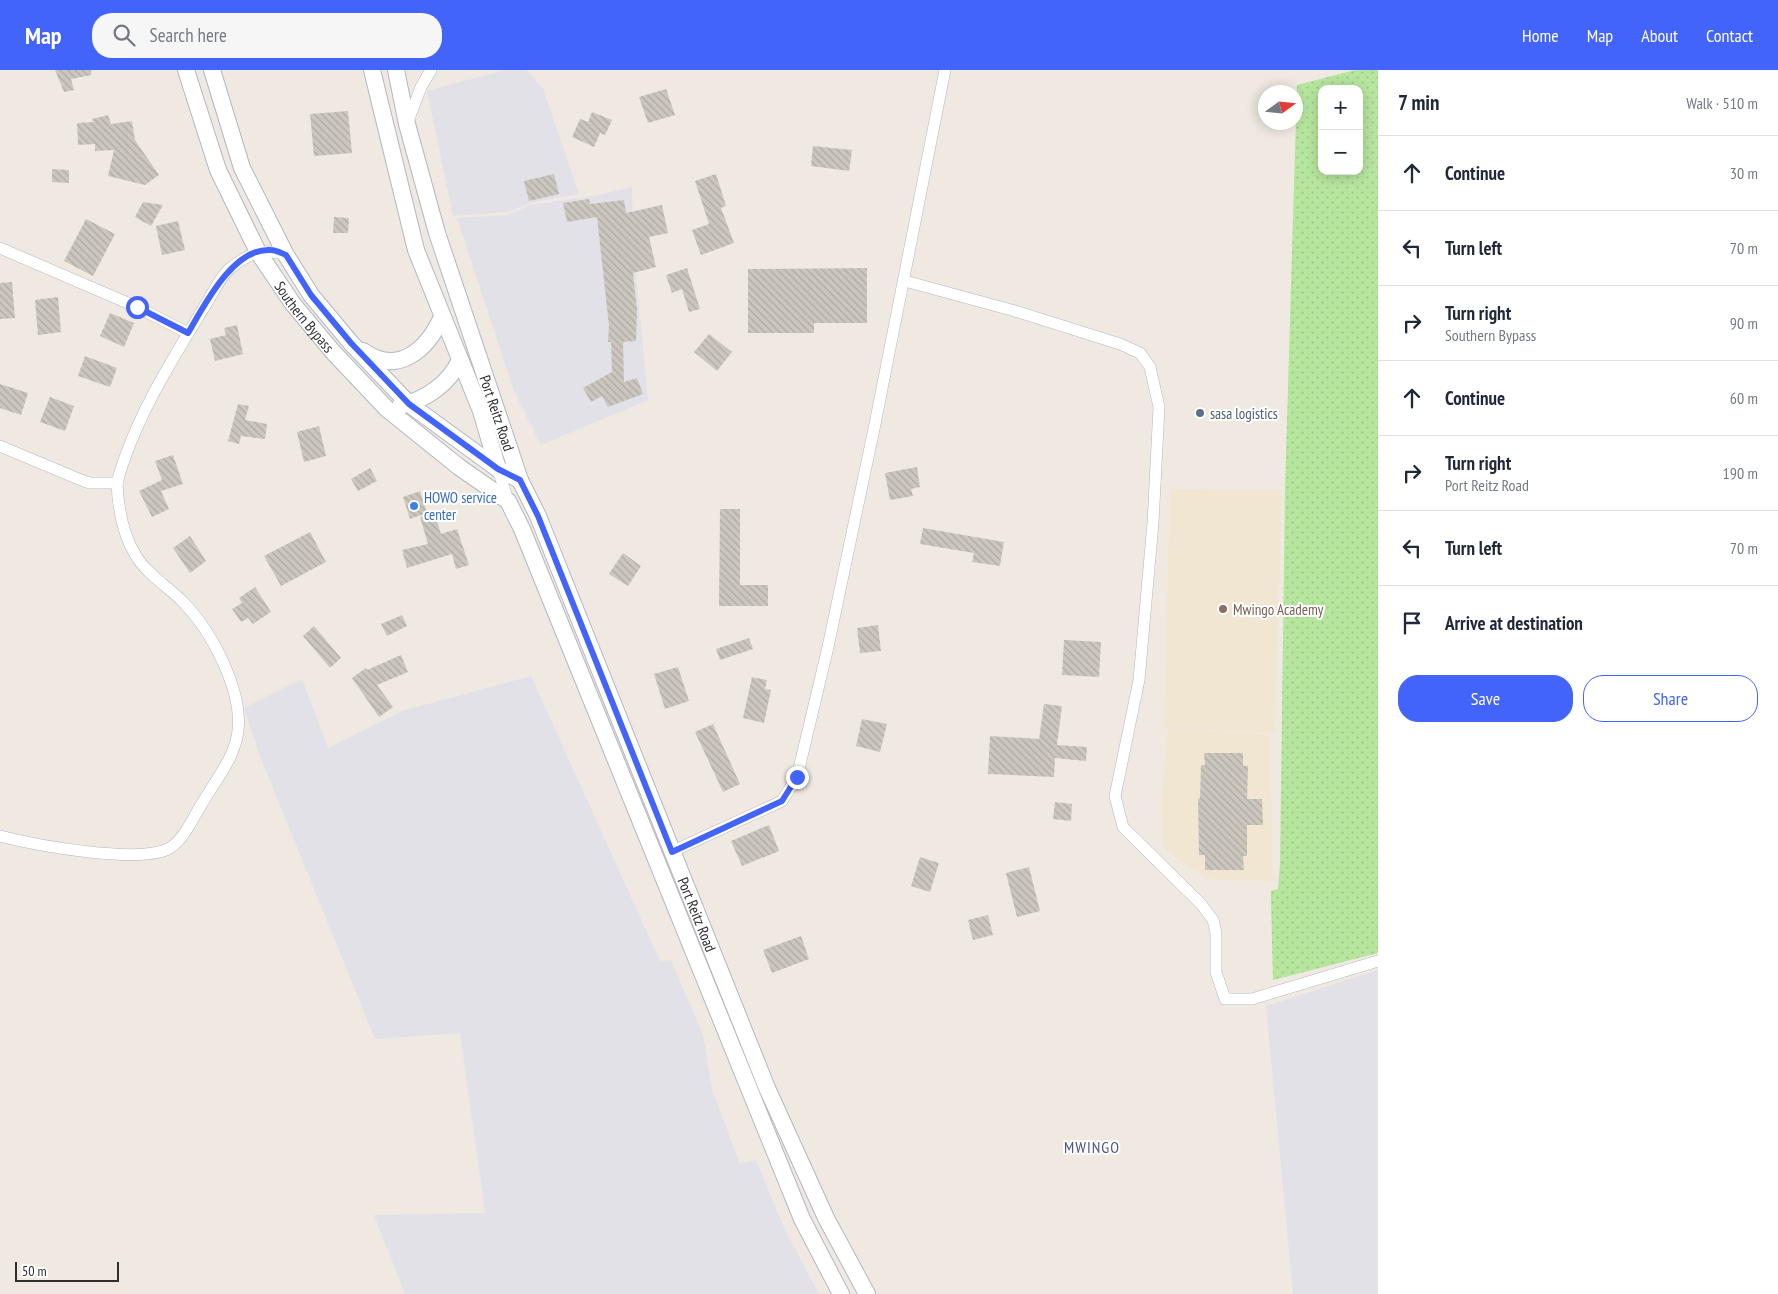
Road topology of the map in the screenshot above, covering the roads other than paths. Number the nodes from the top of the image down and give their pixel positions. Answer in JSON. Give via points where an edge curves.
{"nodes":[{"id":1,"x":186,"y":70,"type":"edge"},
{"id":2,"x":212,"y":70,"type":"edge"},
{"id":3,"x":372,"y":70,"type":"edge"},
{"id":4,"x":396,"y":70,"type":"edge"},
{"id":5,"x":431,"y":70,"type":"edge"},
{"id":6,"x":945,"y":70,"type":"edge"},
{"id":7,"x":407,"y":124,"type":"junction"},
{"id":8,"x":0,"y":248,"type":"edge"},
{"id":9,"x":258,"y":252,"type":"junction"},
{"id":10,"x":286,"y":255,"type":"junction"},
{"id":11,"x":904,"y":281,"type":"junction"},
{"id":12,"x":442,"y":317,"type":"junction"},
{"id":13,"x":188,"y":333,"type":"junction"},
{"id":14,"x":351,"y":343,"type":"junction"},
{"id":15,"x":460,"y":360,"type":"junction"},
{"id":16,"x":409,"y":404,"type":"junction"},
{"id":17,"x":387,"y":409,"type":"junction"},
{"id":18,"x":0,"y":446,"type":"edge"},
{"id":19,"x":498,"y":469,"type":"junction"},
{"id":20,"x":520,"y":480,"type":"junction"},
{"id":21,"x":117,"y":483,"type":"junction"},
{"id":22,"x":508,"y":501,"type":"junction"},
{"id":23,"x":0,"y":836,"type":"edge"},
{"id":24,"x":672,"y":852,"type":"junction"},
{"id":25,"x":1378,"y":961,"type":"edge"},
{"id":26,"x":841,"y":1294,"type":"edge"},
{"id":27,"x":867,"y":1294,"type":"edge"}],
"edges":[{"from":1,"to":9,"type":"main road","name":"Southern Bypass","via":[[218,170]]},
{"from":2,"to":10,"type":"main road","name":"Southern Bypass","via":[[242,168]]},
{"from":3,"to":12,"type":"main road","name":"Port Reitz Road","via":[[416,250]]},
{"from":4,"to":7,"type":"main road","name":"Port Reitz Road"},
{"from":5,"to":7,"type":"street"},
{"from":6,"to":11,"type":"street"},
{"from":7,"to":20,"type":"main road","name":"Port Reitz Road","via":[[437,233]]},
{"from":8,"to":13,"type":"street","via":[[137,307]]},
{"from":9,"to":10,"type":"street","via":[[270,250]]},
{"from":9,"to":13,"type":"street","via":[[231,267]]},
{"from":9,"to":17,"type":"main road","name":"Southern Bypass","via":[[332,352]]},
{"from":10,"to":14,"type":"main road","name":"Southern Bypass","via":[[311,295]]},
{"from":11,"to":24,"type":"street","via":[[828,647],[797,777],[782,801]]},
{"from":11,"to":25,"type":"street","via":[[1120,344],[1140,353],[1150,367],[1159,407],[1153,523],[1139,680],[1115,796],[1123,827],[1201,904],[1213,920],[1216,972],[1226,999],[1252,999]]},
{"from":12,"to":14,"type":"main road","via":[[434,335],[412,356],[400,360],[373,358]]},
{"from":12,"to":15,"type":"main road","name":"Port Reitz Road"},
{"from":13,"to":21,"type":"street","via":[[139,423],[123,459]]},
{"from":14,"to":16,"type":"main road","name":"Southern Bypass"},
{"from":15,"to":16,"type":"main road","via":[[450,377],[433,392]]},
{"from":15,"to":19,"type":"main road","name":"Port Reitz Road"},
{"from":16,"to":17,"type":"main road"},
{"from":16,"to":19,"type":"main road","name":"Southern Bypass"},
{"from":17,"to":22,"type":"main road","name":"Southern Bypass","via":[[459,467]]},
{"from":18,"to":21,"type":"street","via":[[90,483]]},
{"from":19,"to":20,"type":"main road","name":"Southern Bypass"},
{"from":19,"to":22,"type":"street","name":"Port Reitz Road"},
{"from":20,"to":24,"type":"main road","name":"Port Reitz Road"},
{"from":21,"to":23,"type":"street","via":[[122,518],[136,556],[198,617],[214,642],[230,683],[237,718],[234,747],[180,837],[170,848],[156,854],[138,856],[63,849]]},
{"from":22,"to":26,"type":"main road","via":[[802,1219]]},
{"from":24,"to":27,"type":"main road","name":"Port Reitz Road","via":[[767,1088],[826,1218]]}]}
